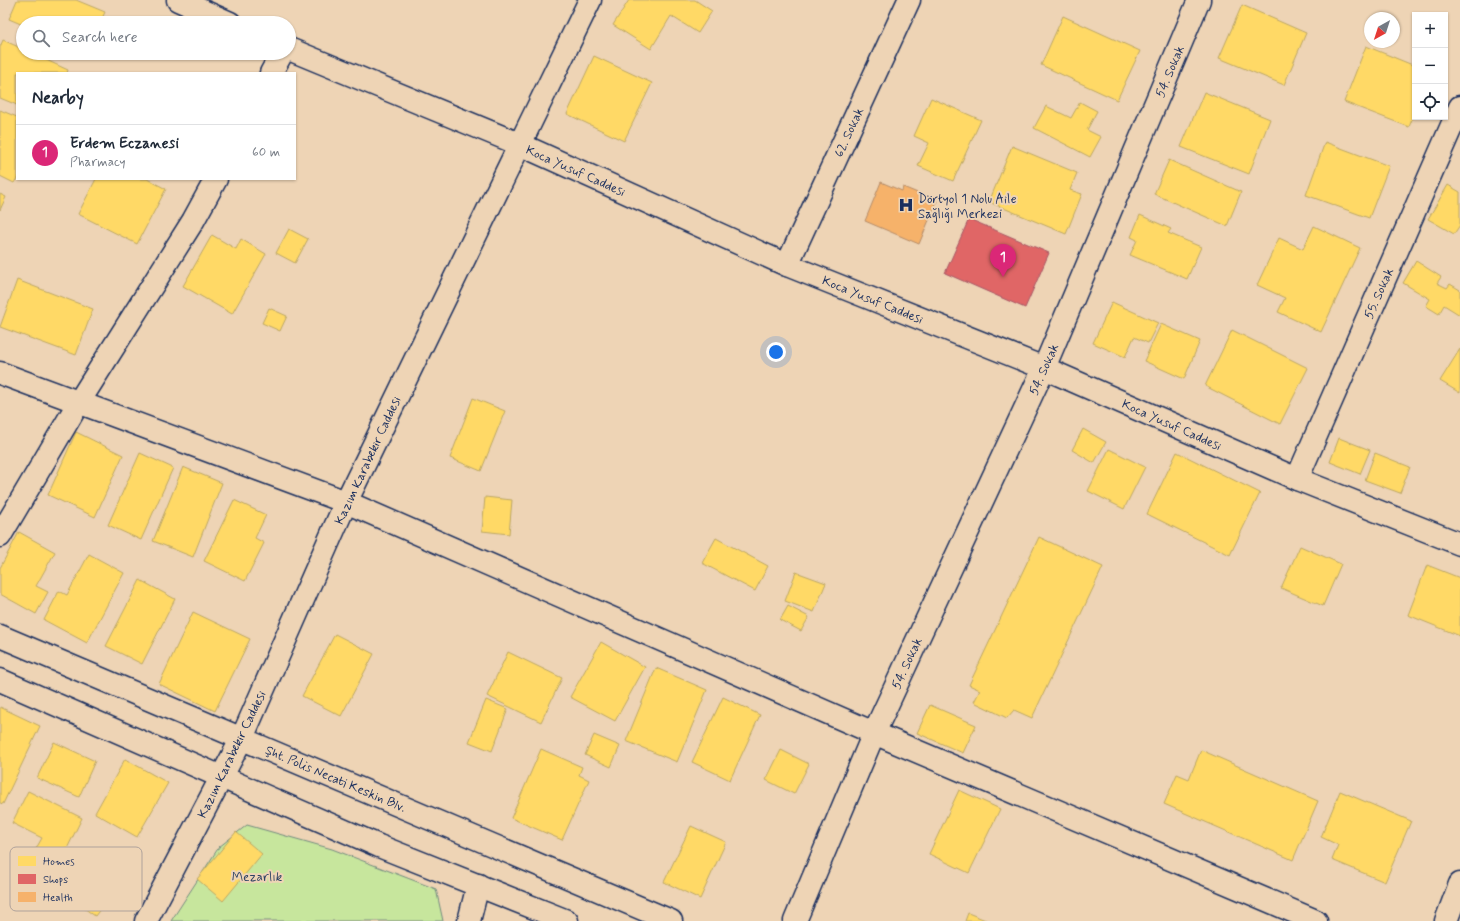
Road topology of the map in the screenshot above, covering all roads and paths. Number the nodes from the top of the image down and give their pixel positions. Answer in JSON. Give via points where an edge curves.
{"nodes":[{"id":1,"x":178,"y":0,"type":"edge"},
{"id":2,"x":590,"y":0,"type":"edge"},
{"id":3,"x":909,"y":0,"type":"edge"},
{"id":4,"x":1199,"y":0,"type":"edge"},
{"id":5,"x":214,"y":16,"type":"edge"},
{"id":6,"x":296,"y":52,"type":"edge"},
{"id":7,"x":278,"y":60,"type":"edge"},
{"id":8,"x":272,"y":72,"type":"edge"},
{"id":9,"x":1460,"y":107,"type":"edge"},
{"id":10,"x":519,"y":144,"type":"junction"},
{"id":11,"x":215,"y":180,"type":"edge"},
{"id":12,"x":787,"y":265,"type":"junction"},
{"id":13,"x":1044,"y":368,"type":"junction"},
{"id":14,"x":0,"y":372,"type":"edge"},
{"id":15,"x":79,"y":402,"type":"junction"},
{"id":16,"x":1297,"y":479,"type":"junction"},
{"id":17,"x":346,"y":502,"type":"junction"},
{"id":18,"x":0,"y":536,"type":"edge"},
{"id":19,"x":1460,"y":544,"type":"edge"},
{"id":20,"x":0,"y":636,"type":"edge"},
{"id":21,"x":0,"y":680,"type":"edge"},
{"id":22,"x":874,"y":733,"type":"junction"},
{"id":23,"x":242,"y":738,"type":"junction"},
{"id":24,"x":222,"y":778,"type":"junction"},
{"id":25,"x":1460,"y":884,"type":"edge"},
{"id":26,"x":478,"y":885,"type":"junction"},
{"id":27,"x":146,"y":921,"type":"edge"},
{"id":28,"x":469,"y":921,"type":"edge"},
{"id":29,"x":567,"y":921,"type":"edge"},
{"id":30,"x":671,"y":921,"type":"edge"},
{"id":31,"x":795,"y":921,"type":"edge"},
{"id":32,"x":1316,"y":921,"type":"edge"},
{"id":33,"x":1446,"y":921,"type":"edge"}],
"edges":[{"from":1,"to":5,"type":"street"},
{"from":2,"to":10,"type":"street","name":"Kazım Karabekir Caddesi"},
{"from":3,"to":12,"type":"street","name":"62. Sokak"},
{"from":4,"to":13,"type":"street","name":"54. Sokak"},
{"from":6,"to":10,"type":"street","name":"Koca Yusuf Caddesi"},
{"from":7,"to":8,"type":"street"},
{"from":9,"to":16,"type":"street","name":"55. Sokak"},
{"from":10,"to":12,"type":"street","name":"Koca Yusuf Caddesi"},
{"from":10,"to":17,"type":"street","name":"Kazım Karabekir Caddesi"},
{"from":11,"to":15,"type":"street","via":[[193,221]]},
{"from":12,"to":13,"type":"street","name":"Koca Yusuf Caddesi"},
{"from":13,"to":16,"type":"street","name":"Koca Yusuf Caddesi"},
{"from":13,"to":22,"type":"street","name":"54. Sokak"},
{"from":14,"to":15,"type":"street"},
{"from":15,"to":17,"type":"street"},
{"from":15,"to":18,"type":"street"},
{"from":16,"to":19,"type":"street","name":"Koca Yusuf Caddesi"},
{"from":17,"to":22,"type":"street"},
{"from":17,"to":23,"type":"street","name":"Kazım Karabekir Caddesi"},
{"from":20,"to":23,"type":"street","name":"Şht. Polis Necati Keskin Blv."},
{"from":21,"to":24,"type":"street"},
{"from":22,"to":31,"type":"street","name":"54. Sokak"},
{"from":22,"to":32,"type":"street"},
{"from":23,"to":24,"type":"street","name":"Kazım Karabekir Caddesi"},
{"from":23,"to":30,"type":"street","name":"Şht. Polis Necati Keskin Blv."},
{"from":24,"to":26,"type":"street","via":[[378,846]]},
{"from":24,"to":27,"type":"street","name":"Kazım Karabekir Caddesi"},
{"from":25,"to":33,"type":"street"},
{"from":26,"to":28,"type":"street"},
{"from":26,"to":29,"type":"street"}]}
